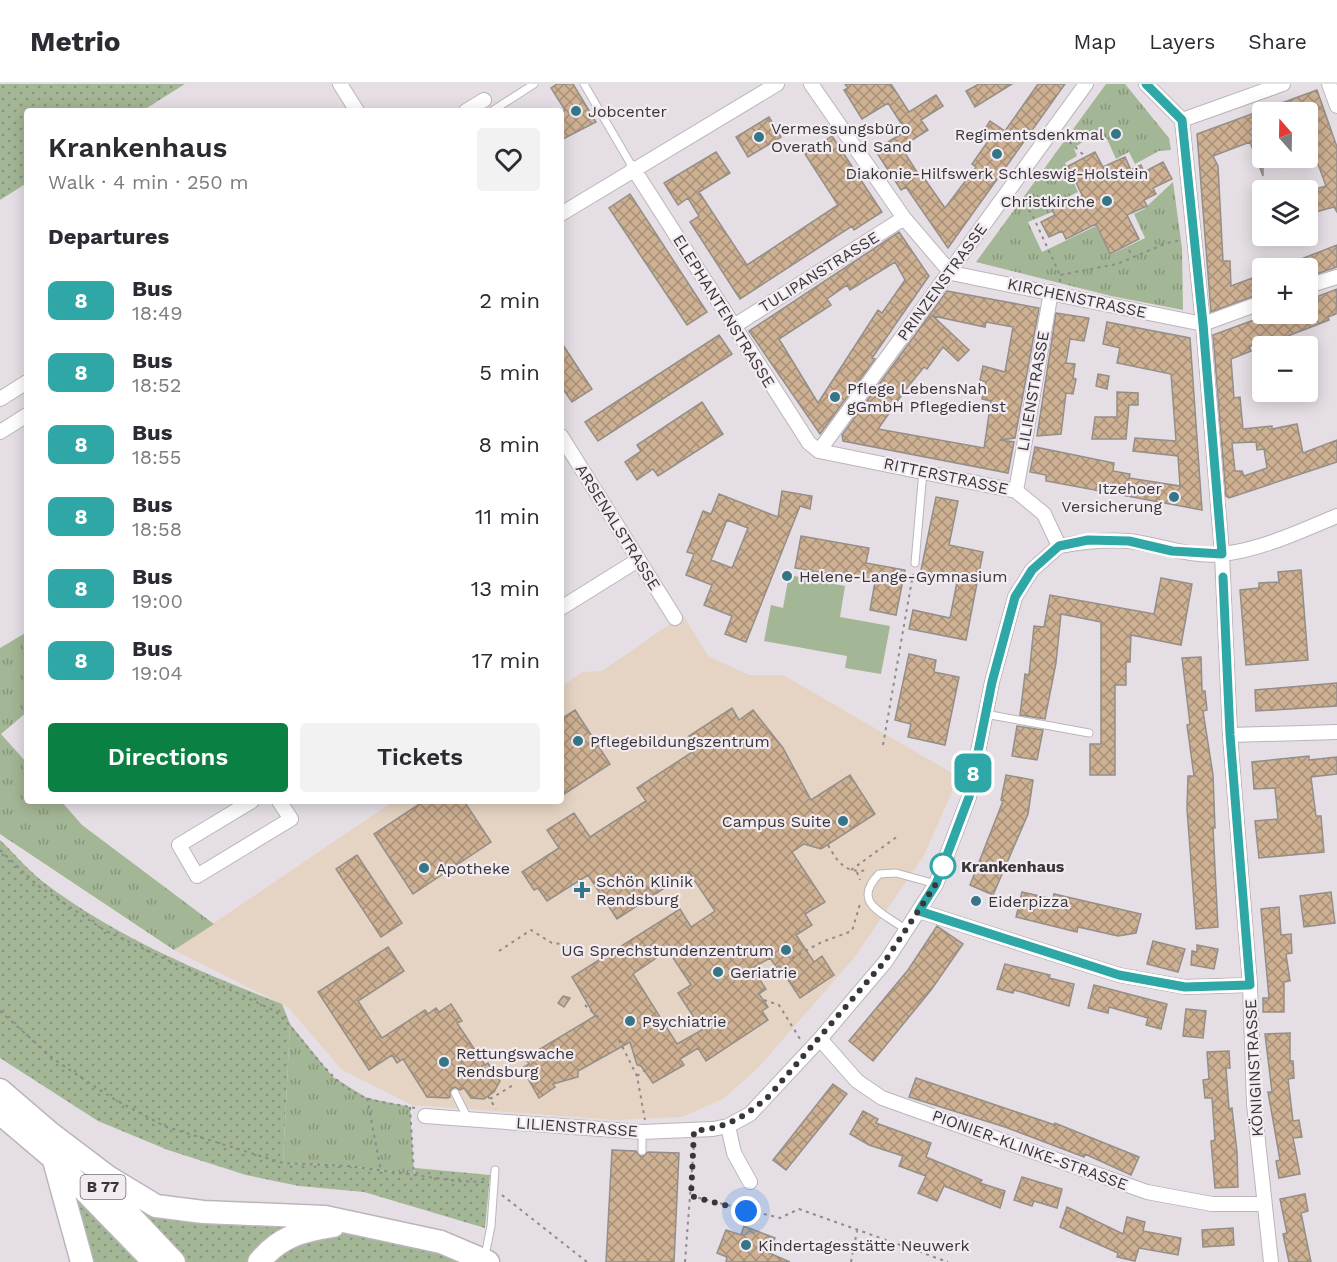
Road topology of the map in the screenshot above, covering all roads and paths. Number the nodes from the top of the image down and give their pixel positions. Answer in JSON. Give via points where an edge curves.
{"nodes":[{"id":1,"x":340,"y":84,"type":"edge"},
{"id":2,"x":534,"y":84,"type":"edge"},
{"id":3,"x":584,"y":84,"type":"edge"},
{"id":4,"x":777,"y":84,"type":"edge"},
{"id":5,"x":811,"y":84,"type":"edge"},
{"id":6,"x":1086,"y":84,"type":"edge"},
{"id":7,"x":1146,"y":84,"type":"edge"},
{"id":8,"x":1283,"y":84,"type":"edge"},
{"id":9,"x":1329,"y":84,"type":"edge"},
{"id":10,"x":488,"y":105,"type":"edge"},
{"id":11,"x":1337,"y":106,"type":"edge"},
{"id":12,"x":355,"y":108,"type":"edge"},
{"id":13,"x":1182,"y":120,"type":"junction"},
{"id":14,"x":1053,"y":128,"type":"junction"},
{"id":15,"x":1086,"y":157,"type":"dead end"},
{"id":16,"x":633,"y":168,"type":"junction"},
{"id":17,"x":1005,"y":194,"type":"junction"},
{"id":18,"x":564,"y":212,"type":"edge"},
{"id":19,"x":904,"y":219,"type":"junction"},
{"id":20,"x":1045,"y":229,"type":"dead end"},
{"id":21,"x":1040,"y":231,"type":"junction"},
{"id":22,"x":1194,"y":238,"type":"junction"},
{"id":23,"x":1129,"y":250,"type":"dead end"},
{"id":24,"x":1132,"y":256,"type":"junction"},
{"id":25,"x":951,"y":273,"type":"junction"},
{"id":26,"x":1060,"y":275,"type":"junction"},
{"id":27,"x":1337,"y":276,"type":"edge"},
{"id":28,"x":1318,"y":283,"type":"edge"},
{"id":29,"x":1055,"y":293,"type":"junction"},
{"id":30,"x":1252,"y":306,"type":"edge"},
{"id":31,"x":1203,"y":324,"type":"junction"},
{"id":32,"x":734,"y":326,"type":"junction"},
{"id":33,"x":24,"y":384,"type":"edge"},
{"id":34,"x":0,"y":399,"type":"edge"},
{"id":35,"x":24,"y":417,"type":"edge"},
{"id":36,"x":0,"y":432,"type":"edge"},
{"id":37,"x":564,"y":441,"type":"edge"},
{"id":38,"x":819,"y":451,"type":"junction"},
{"id":39,"x":923,"y":471,"type":"junction"},
{"id":40,"x":1016,"y":491,"type":"junction"},
{"id":41,"x":1335,"y":516,"type":"edge"},
{"id":42,"x":1059,"y":546,"type":"junction"},
{"id":43,"x":1222,"y":554,"type":"junction"},
{"id":44,"x":638,"y":560,"type":"junction"},
{"id":45,"x":915,"y":563,"type":"joint"},
{"id":46,"x":564,"y":606,"type":"edge"},
{"id":47,"x":675,"y":618,"type":"dead end"},
{"id":48,"x":985,"y":714,"type":"junction"},
{"id":49,"x":1337,"y":732,"type":"edge"},
{"id":50,"x":1089,"y":733,"type":"dead end"},
{"id":51,"x":1230,"y":735,"type":"junction"},
{"id":52,"x":883,"y":745,"type":"dead end"},
{"id":53,"x":247,"y":804,"type":"edge"},
{"id":54,"x":281,"y":804,"type":"edge"},
{"id":55,"x":898,"y":836,"type":"dead end"},
{"id":56,"x":0,"y":850,"type":"edge"},
{"id":57,"x":851,"y":870,"type":"dead end"},
{"id":58,"x":857,"y":872,"type":"dead end"},
{"id":59,"x":861,"y":882,"type":"dead end"},
{"id":60,"x":936,"y":884,"type":"junction"},
{"id":61,"x":861,"y":902,"type":"dead end"},
{"id":62,"x":919,"y":911,"type":"junction"},
{"id":63,"x":908,"y":930,"type":"junction"},
{"id":64,"x":563,"y":944,"type":"dead end"},
{"id":65,"x":499,"y":951,"type":"dead end"},
{"id":66,"x":792,"y":958,"type":"dead end"},
{"id":67,"x":1250,"y":985,"type":"junction"},
{"id":68,"x":764,"y":1000,"type":"dead end"},
{"id":69,"x":585,"y":1005,"type":"dead end"},
{"id":70,"x":0,"y":1011,"type":"edge"},
{"id":71,"x":600,"y":1019,"type":"dead end"},
{"id":72,"x":820,"y":1039,"type":"junction"},
{"id":73,"x":619,"y":1040,"type":"dead end"},
{"id":74,"x":808,"y":1052,"type":"junction"},
{"id":75,"x":644,"y":1071,"type":"dead end"},
{"id":76,"x":636,"y":1076,"type":"junction"},
{"id":77,"x":515,"y":1084,"type":"dead end"},
{"id":78,"x":0,"y":1090,"type":"edge"},
{"id":79,"x":455,"y":1093,"type":"dead end"},
{"id":80,"x":367,"y":1098,"type":"junction"},
{"id":81,"x":490,"y":1099,"type":"dead end"},
{"id":82,"x":410,"y":1107,"type":"junction"},
{"id":83,"x":0,"y":1113,"type":"edge"},
{"id":84,"x":425,"y":1116,"type":"joint"},
{"id":85,"x":468,"y":1119,"type":"junction"},
{"id":86,"x":728,"y":1126,"type":"junction"},
{"id":87,"x":694,"y":1131,"type":"junction"},
{"id":88,"x":645,"y":1132,"type":"junction"},
{"id":89,"x":50,"y":1133,"type":"junction"},
{"id":90,"x":642,"y":1151,"type":"dead end"},
{"id":91,"x":54,"y":1159,"type":"junction"},
{"id":92,"x":495,"y":1170,"type":"dead end"},
{"id":93,"x":381,"y":1171,"type":"junction"},
{"id":94,"x":414,"y":1175,"type":"junction"},
{"id":95,"x":750,"y":1182,"type":"dead end"},
{"id":96,"x":495,"y":1186,"type":"junction"},
{"id":97,"x":691,"y":1196,"type":"junction"},
{"id":98,"x":1264,"y":1204,"type":"junction"},
{"id":99,"x":347,"y":1223,"type":"junction"},
{"id":100,"x":857,"y":1231,"type":"junction"},
{"id":101,"x":486,"y":1261,"type":"edge"},
{"id":102,"x":82,"y":1262,"type":"edge"},
{"id":103,"x":154,"y":1262,"type":"edge"},
{"id":104,"x":174,"y":1262,"type":"edge"},
{"id":105,"x":259,"y":1262,"type":"edge"},
{"id":106,"x":587,"y":1262,"type":"edge"},
{"id":107,"x":685,"y":1262,"type":"edge"},
{"id":108,"x":851,"y":1262,"type":"edge"},
{"id":109,"x":948,"y":1262,"type":"edge"},
{"id":110,"x":1271,"y":1262,"type":"edge"}],
"edges":[{"from":1,"to":12,"type":"street"},
{"from":2,"to":10,"type":"lane"},
{"from":3,"to":16,"type":"lane"},
{"from":4,"to":16,"type":"street"},
{"from":5,"to":19,"type":"street"},
{"from":6,"to":14,"type":"street","name":"PRINZENSTRASSE"},
{"from":7,"to":13,"type":"street"},
{"from":8,"to":13,"type":"street"},
{"from":9,"to":11,"type":"street"},
{"from":13,"to":22,"type":"street","name":"KÖNIGINSTRASSE"},
{"from":14,"to":15,"type":"path"},
{"from":14,"to":17,"type":"street","name":"PRINZENSTRASSE"},
{"from":16,"to":18,"type":"street"},
{"from":16,"to":32,"type":"street","name":"ELEPHANTENSTRASSE"},
{"from":17,"to":21,"type":"path","via":[[1031,212]]},
{"from":17,"to":25,"type":"street","name":"PRINZENSTRASSE"},
{"from":19,"to":25,"type":"street"},
{"from":19,"to":32,"type":"street","name":"TULIPANSTRASSE"},
{"from":20,"to":21,"type":"path"},
{"from":21,"to":26,"type":"path"},
{"from":22,"to":24,"type":"path"},
{"from":22,"to":31,"type":"street","name":"KÖNIGINSTRASSE"},
{"from":23,"to":24,"type":"path"},
{"from":24,"to":26,"type":"path","via":[[1117,264]]},
{"from":25,"to":29,"type":"street","name":"KIRCHENSTRASSE"},
{"from":25,"to":38,"type":"street","name":"PRINZENSTRASSE"},
{"from":26,"to":29,"type":"path"},
{"from":27,"to":28,"type":"street"},
{"from":29,"to":31,"type":"street","name":"KIRCHENSTRASSE"},
{"from":29,"to":40,"type":"street","name":"LILIENSTRASSE"},
{"from":30,"to":31,"type":"street"},
{"from":31,"to":43,"type":"street","name":"KÖNIGINSTRASSE"},
{"from":32,"to":38,"type":"street","name":"ELEPHANTENSTRASSE","via":[[809,443]]},
{"from":33,"to":34,"type":"street"},
{"from":35,"to":36,"type":"street"},
{"from":37,"to":44,"type":"street","name":"ARSENALSTRASSE"},
{"from":38,"to":39,"type":"street","name":"RITTERSTRASSE"},
{"from":39,"to":40,"type":"street","name":"RITTERSTRASSE"},
{"from":39,"to":45,"type":"lane"},
{"from":40,"to":42,"type":"street","name":"RITTERSTRASSE","via":[[1044,514]]},
{"from":41,"to":43,"type":"street","via":[[1269,543]]},
{"from":42,"to":43,"type":"street","via":[[1088,540],[1129,541],[1172,551]]},
{"from":42,"to":48,"type":"street","name":"LILIENSTRASSE","via":[[1032,570],[1015,597]]},
{"from":43,"to":51,"type":"street","name":"KÖNIGINSTRASSE"},
{"from":44,"to":46,"type":"street"},
{"from":44,"to":47,"type":"street","name":"ARSENALSTRASSE"},
{"from":45,"to":52,"type":"path"},
{"from":48,"to":50,"type":"lane"},
{"from":48,"to":60,"type":"street","name":"LILIENSTRASSE","via":[[969,797]]},
{"from":49,"to":51,"type":"street"},
{"from":51,"to":67,"type":"street","name":"KÖNIGINSTRASSE"},
{"from":53,"to":54,"type":"street","via":[[179,845],[197,876],[291,819]]},
{"from":55,"to":57,"type":"path"},
{"from":56,"to":80,"type":"path","via":[[37,885],[104,930],[275,1011],[333,1077]]},
{"from":58,"to":59,"type":"path"},
{"from":60,"to":62,"type":"street","name":"LILIENSTRASSE"},
{"from":60,"to":63,"type":"lane","via":[[896,873],[879,873],[869,883],[867,896],[874,910]]},
{"from":61,"to":66,"type":"path","via":[[852,931]]},
{"from":62,"to":63,"type":"street","name":"LILIENSTRASSE"},
{"from":62,"to":67,"type":"street","via":[[1119,975],[1185,987]]},
{"from":63,"to":72,"type":"street","name":"LILIENSTRASSE"},
{"from":64,"to":65,"type":"path","via":[[531,930]]},
{"from":67,"to":98,"type":"street","name":"KÖNIGINSTRASSE","via":[[1254,1104]]},
{"from":68,"to":74,"type":"path","via":[[779,1005]]},
{"from":69,"to":71,"type":"path"},
{"from":70,"to":93,"type":"path","via":[[55,1060],[164,1126],[283,1163]]},
{"from":72,"to":74,"type":"street","name":"LILIENSTRASSE"},
{"from":72,"to":98,"type":"street","name":"PIONIER-KLINKE-STRASSE","via":[[857,1082],[882,1098],[1147,1192],[1212,1204]]},
{"from":73,"to":76,"type":"path"},
{"from":74,"to":86,"type":"street","name":"LILIENSTRASSE","via":[[750,1114]]},
{"from":75,"to":76,"type":"path"},
{"from":76,"to":88,"type":"path"},
{"from":77,"to":81,"type":"path"},
{"from":78,"to":89,"type":"highway","number":"B 77"},
{"from":79,"to":85,"type":"lane"},
{"from":80,"to":82,"type":"path"},
{"from":80,"to":93,"type":"path"},
{"from":82,"to":84,"type":"path"},
{"from":82,"to":94,"type":"path"},
{"from":83,"to":91,"type":"highway","number":"B 77"},
{"from":84,"to":85,"type":"street","name":"LILIENSTRASSE"},
{"from":85,"to":88,"type":"street","name":"LILIENSTRASSE"},
{"from":86,"to":87,"type":"street","name":"LILIENSTRASSE"},
{"from":86,"to":95,"type":"street","via":[[734,1153]]},
{"from":87,"to":88,"type":"street","name":"LILIENSTRASSE"},
{"from":87,"to":97,"type":"path"},
{"from":88,"to":90,"type":"lane"},
{"from":89,"to":99,"type":"highway","via":[[116,1183],[156,1206],[203,1212],[304,1215]]},
{"from":89,"to":104,"type":"highway","number":"B 77"},
{"from":91,"to":102,"type":"highway"},
{"from":91,"to":103,"type":"highway","number":"B 77"},
{"from":92,"to":96,"type":"lane"},
{"from":93,"to":94,"type":"path"},
{"from":94,"to":96,"type":"path"},
{"from":96,"to":101,"type":"lane"},
{"from":96,"to":106,"type":"path"},
{"from":97,"to":100,"type":"path","via":[[780,1218],[799,1209]]},
{"from":97,"to":107,"type":"path"},
{"from":98,"to":110,"type":"street","name":"KÖNIGINSTRASSE"},
{"from":99,"to":101,"type":"highway","via":[[409,1233]]},
{"from":99,"to":105,"type":"highway","via":[[285,1238]]},
{"from":100,"to":108,"type":"path"},
{"from":100,"to":109,"type":"path"}]}
